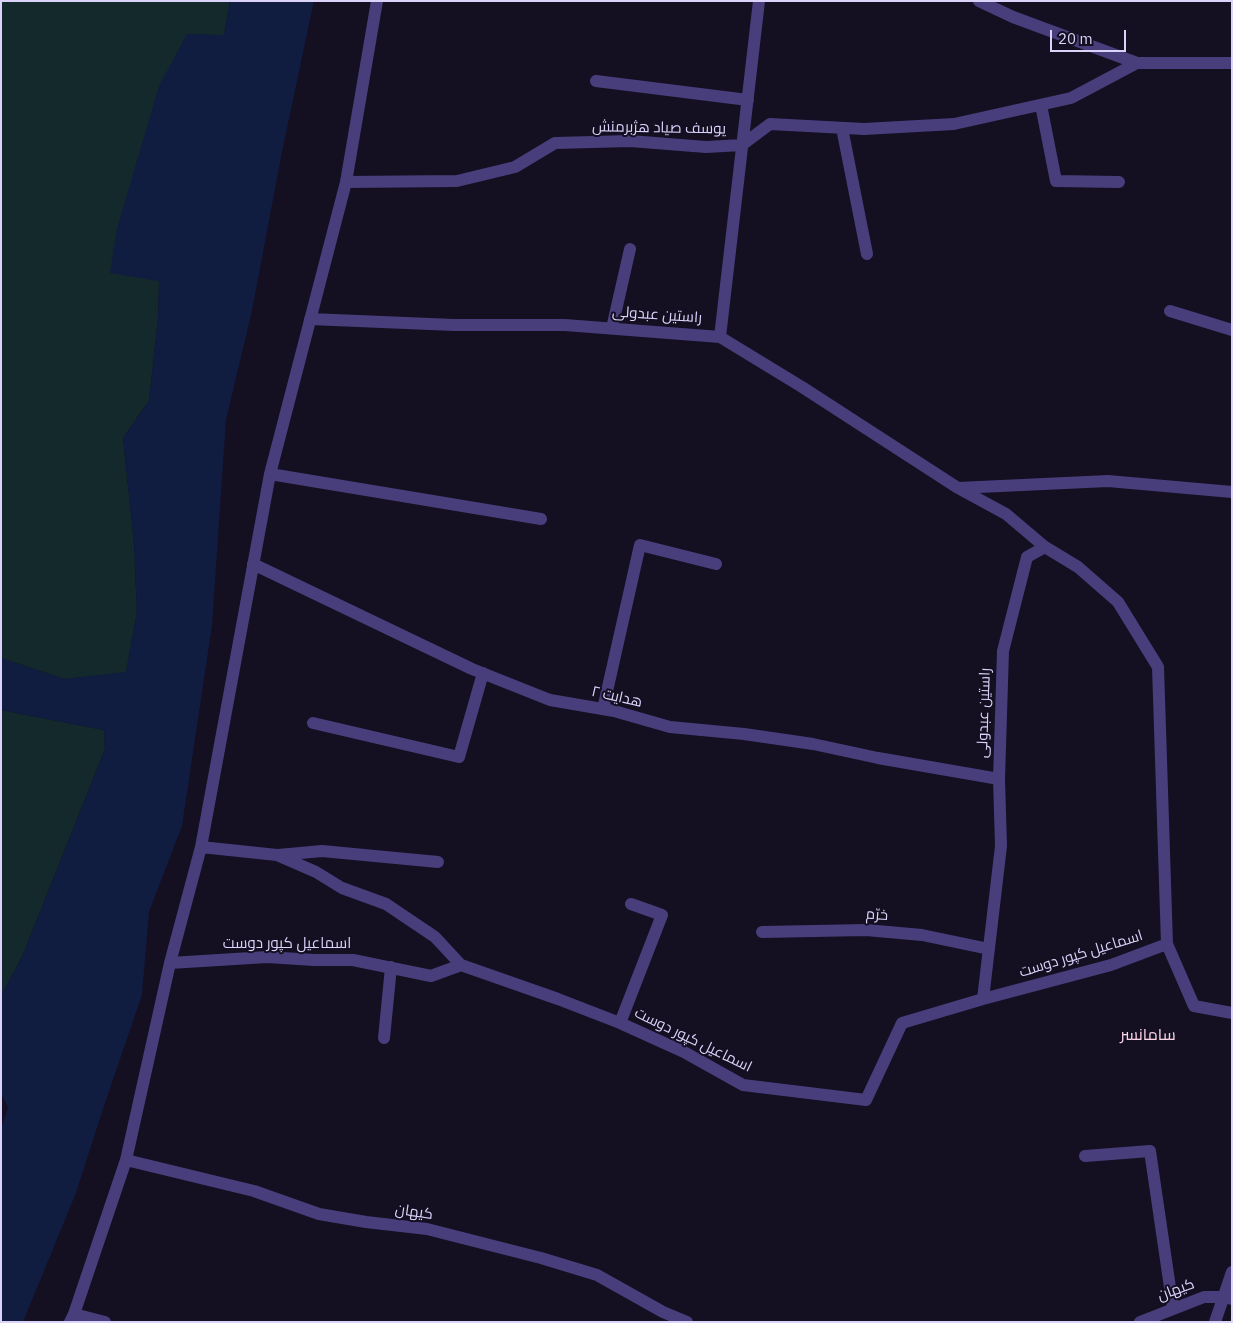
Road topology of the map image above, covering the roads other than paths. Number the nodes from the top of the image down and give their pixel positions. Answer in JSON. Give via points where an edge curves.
{"nodes":[{"id":1,"x":378,"y":1,"type":"edge"},
{"id":2,"x":759,"y":1,"type":"edge"},
{"id":3,"x":979,"y":1,"type":"edge"},
{"id":4,"x":1137,"y":63,"type":"junction"},
{"id":5,"x":1232,"y":64,"type":"edge"},
{"id":6,"x":596,"y":81,"type":"dead end"},
{"id":7,"x":748,"y":100,"type":"junction"},
{"id":8,"x":1040,"y":104,"type":"junction"},
{"id":9,"x":842,"y":128,"type":"junction"},
{"id":10,"x":742,"y":145,"type":"junction"},
{"id":11,"x":346,"y":182,"type":"junction"},
{"id":12,"x":1119,"y":182,"type":"dead end"},
{"id":13,"x":630,"y":249,"type":"dead end"},
{"id":14,"x":867,"y":254,"type":"dead end"},
{"id":15,"x":1170,"y":311,"type":"dead end"},
{"id":16,"x":310,"y":320,"type":"junction"},
{"id":17,"x":612,"y":328,"type":"junction"},
{"id":18,"x":1232,"y":330,"type":"edge"},
{"id":19,"x":720,"y":337,"type":"junction"},
{"id":20,"x":270,"y":474,"type":"junction"},
{"id":21,"x":958,"y":488,"type":"junction"},
{"id":22,"x":1232,"y":492,"type":"edge"},
{"id":23,"x":541,"y":518,"type":"dead end"},
{"id":24,"x":1045,"y":547,"type":"junction"},
{"id":25,"x":253,"y":564,"type":"junction"},
{"id":26,"x":716,"y":564,"type":"dead end"},
{"id":27,"x":483,"y":673,"type":"junction"},
{"id":28,"x":603,"y":709,"type":"junction"},
{"id":29,"x":312,"y":723,"type":"dead end"},
{"id":30,"x":999,"y":780,"type":"junction"},
{"id":31,"x":201,"y":847,"type":"junction"},
{"id":32,"x":276,"y":855,"type":"junction"},
{"id":33,"x":438,"y":862,"type":"dead end"},
{"id":34,"x":631,"y":904,"type":"dead end"},
{"id":35,"x":762,"y":932,"type":"dead end"},
{"id":36,"x":1167,"y":944,"type":"junction"},
{"id":37,"x":989,"y":949,"type":"junction"},
{"id":38,"x":170,"y":963,"type":"junction"},
{"id":39,"x":461,"y":965,"type":"junction"},
{"id":40,"x":391,"y":967,"type":"junction"},
{"id":41,"x":983,"y":998,"type":"junction"},
{"id":42,"x":1232,"y":1013,"type":"edge"},
{"id":43,"x":620,"y":1023,"type":"junction"},
{"id":44,"x":384,"y":1038,"type":"dead end"},
{"id":45,"x":1085,"y":1156,"type":"dead end"},
{"id":46,"x":126,"y":1160,"type":"junction"},
{"id":47,"x":1232,"y":1272,"type":"edge"},
{"id":48,"x":1228,"y":1298,"type":"edge"},
{"id":49,"x":1173,"y":1308,"type":"junction"},
{"id":50,"x":72,"y":1318,"type":"edge"},
{"id":51,"x":105,"y":1322,"type":"edge"},
{"id":52,"x":687,"y":1322,"type":"edge"},
{"id":53,"x":1140,"y":1322,"type":"edge"},
{"id":54,"x":1215,"y":1322,"type":"edge"}],
"edges":[{"from":1,"to":11,"type":"street"},
{"from":2,"to":7,"type":"street"},
{"from":3,"to":4,"type":"street"},
{"from":4,"to":5,"type":"street","name":"یوسف صیاد هژبرمنش"},
{"from":4,"to":8,"type":"street","name":"یوسف صیاد هژبرمنش","via":[[1071,98]]},
{"from":6,"to":7,"type":"street"},
{"from":7,"to":10,"type":"street"},
{"from":8,"to":9,"type":"street","name":"یوسف صیاد هژبرمنش","via":[[954,124]]},
{"from":8,"to":12,"type":"street","via":[[1056,181]]},
{"from":9,"to":10,"type":"street","name":"یوسف صیاد هژبرمنش","via":[[770,124]]},
{"from":9,"to":14,"type":"street"},
{"from":10,"to":11,"type":"street","name":"یوسف صیاد هژبرمنش","via":[[706,147],[630,141],[555,143],[514,167],[457,182]]},
{"from":10,"to":19,"type":"street"},
{"from":11,"to":16,"type":"street"},
{"from":13,"to":17,"type":"street"},
{"from":15,"to":18,"type":"street"},
{"from":16,"to":17,"type":"street","name":"راستین عبدولی","via":[[454,325],[565,324]]},
{"from":16,"to":20,"type":"street"},
{"from":17,"to":19,"type":"street","name":"راستین عبدولی"},
{"from":19,"to":21,"type":"street","name":"راستین عبدولی"},
{"from":20,"to":23,"type":"street"},
{"from":20,"to":25,"type":"street"},
{"from":21,"to":22,"type":"street","via":[[1108,481]]},
{"from":21,"to":24,"type":"street","name":"راستین عبدولی","via":[[1006,514]]},
{"from":24,"to":30,"type":"street","name":"راستین عبدولی","via":[[1028,557],[1003,650]]},
{"from":24,"to":36,"type":"street","via":[[1078,566],[1118,602],[1158,667]]},
{"from":25,"to":27,"type":"street","name":"هدایت ۲"},
{"from":25,"to":31,"type":"street"},
{"from":26,"to":28,"type":"street","via":[[640,545]]},
{"from":27,"to":28,"type":"street","name":"هدایت ۲","via":[[550,700]]},
{"from":27,"to":29,"type":"street","via":[[458,757]]},
{"from":28,"to":30,"type":"street","name":"هدایت ۲","via":[[670,727],[813,744]]},
{"from":30,"to":37,"type":"street","name":"راستین عبدولی","via":[[1001,846]]},
{"from":31,"to":32,"type":"street"},
{"from":31,"to":38,"type":"street"},
{"from":32,"to":33,"type":"street","via":[[322,851]]},
{"from":32,"to":39,"type":"street","via":[[316,872],[342,888],[386,904],[435,937]]},
{"from":34,"to":43,"type":"street","via":[[662,915]]},
{"from":35,"to":37,"type":"street","name":"خرّم","via":[[866,930],[922,935]]},
{"from":36,"to":41,"type":"street","name":"اسماعیل کپور دوست","via":[[1111,965]]},
{"from":36,"to":42,"type":"street","name":"اسماعیل کپور دوست","via":[[1194,1006]]},
{"from":37,"to":41,"type":"street","name":"راستین عبدولی"},
{"from":38,"to":40,"type":"street","name":"اسماعیل کپور دوست","via":[[267,958],[353,960]]},
{"from":38,"to":46,"type":"street"},
{"from":39,"to":40,"type":"street","name":"اسماعیل کپور دوست","via":[[431,976]]},
{"from":39,"to":43,"type":"street","name":"اسماعیل کپور دوست"},
{"from":40,"to":44,"type":"street"},
{"from":41,"to":43,"type":"street","name":"اسماعیل کپور دوست","via":[[902,1024],[866,1100],[744,1085],[684,1052]]},
{"from":45,"to":49,"type":"street","via":[[1150,1151]]},
{"from":46,"to":50,"type":"street"},
{"from":46,"to":52,"type":"street","name":"کیهان","via":[[254,1191],[319,1214],[427,1229],[540,1258],[597,1275]]},
{"from":47,"to":48,"type":"street"},
{"from":48,"to":49,"type":"street","name":"کیهان","via":[[1204,1297]]},
{"from":48,"to":54,"type":"street"},
{"from":49,"to":53,"type":"street","name":"کیهان"},
{"from":50,"to":51,"type":"street"}]}
